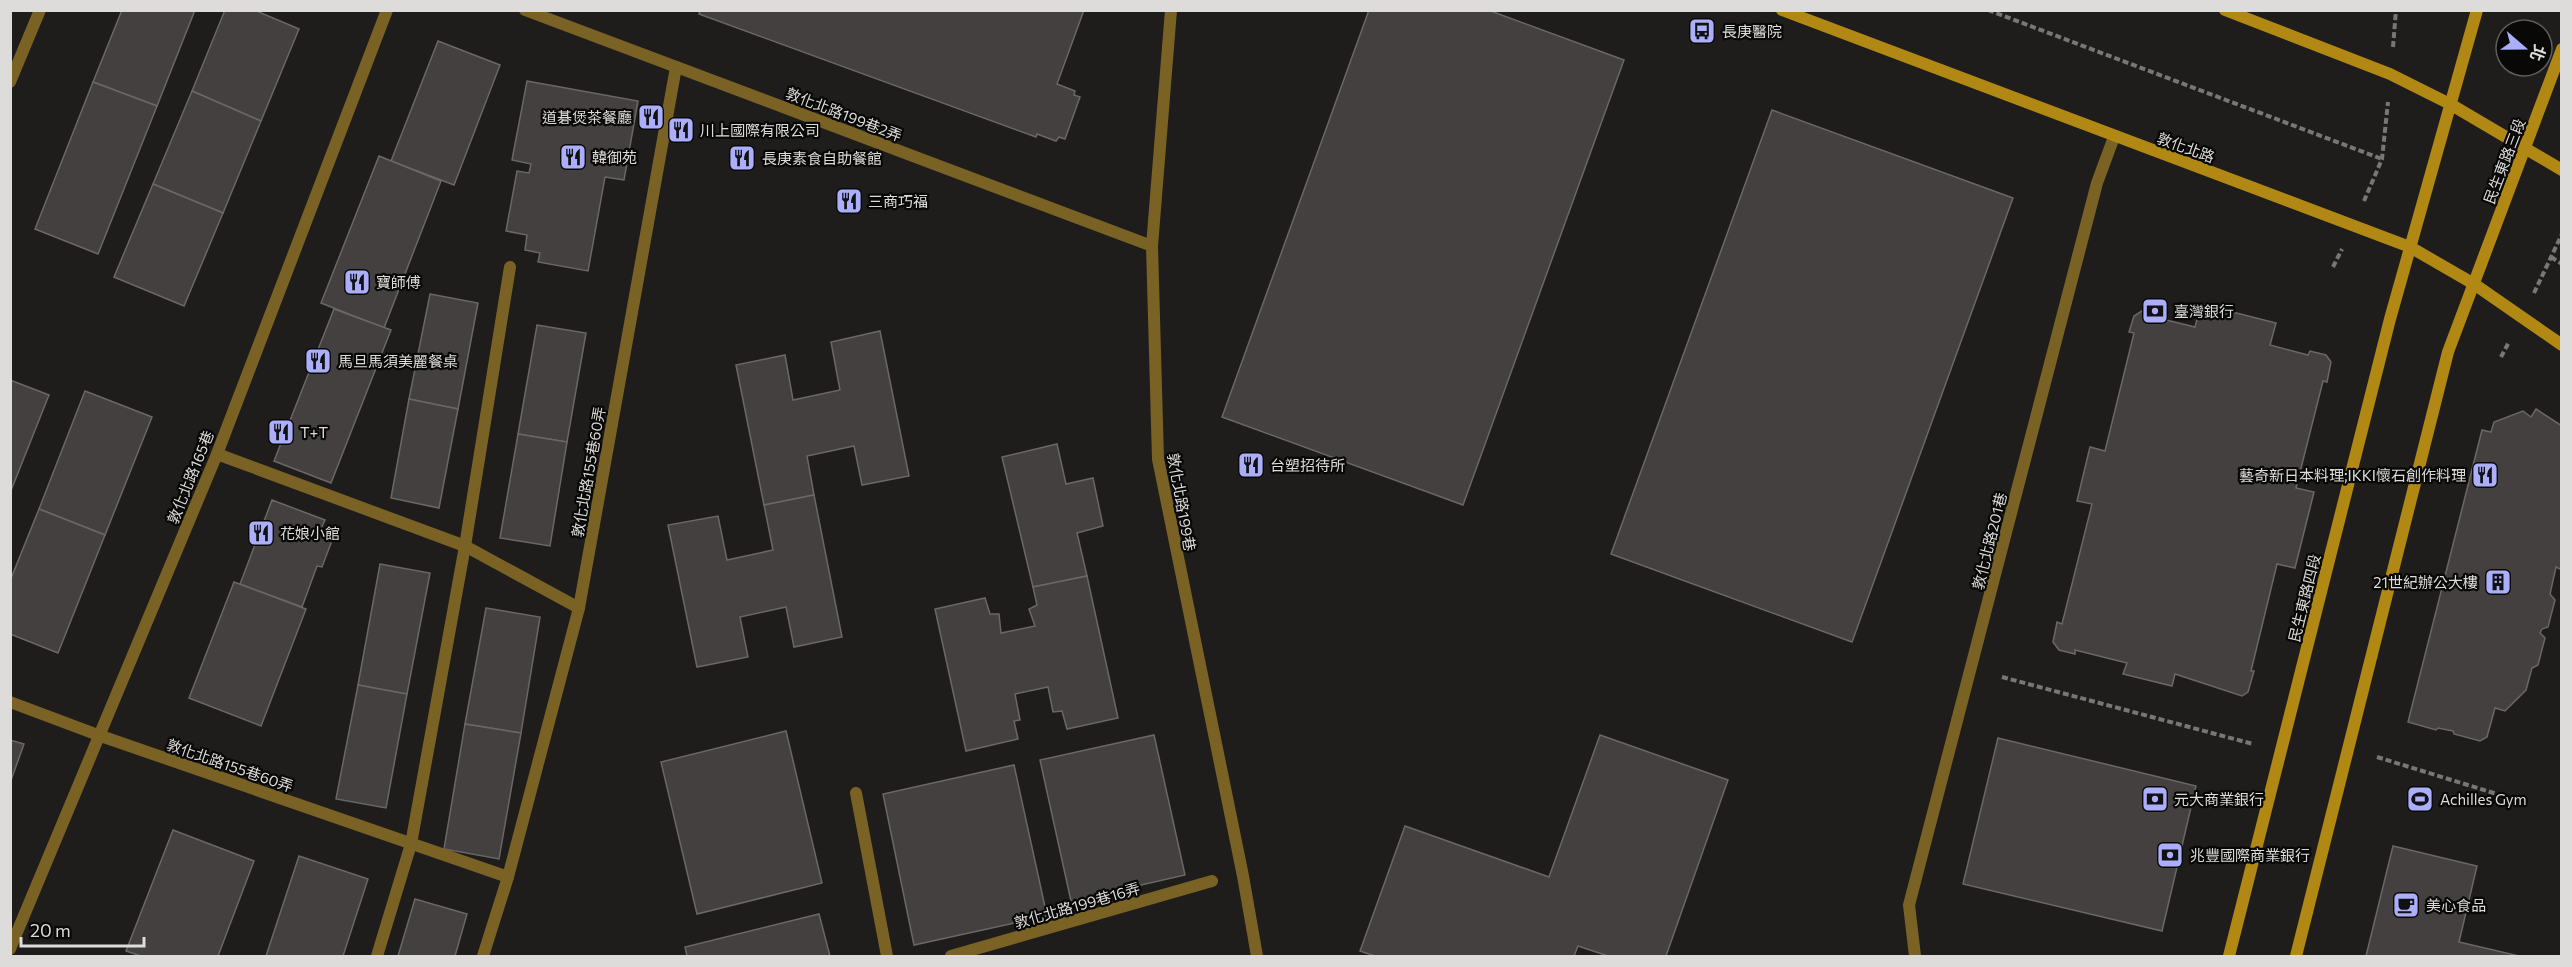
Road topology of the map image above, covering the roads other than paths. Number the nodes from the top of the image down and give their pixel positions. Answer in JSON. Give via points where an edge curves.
{"nodes":[{"id":1,"x":40,"y":10,"type":"edge"},
{"id":2,"x":387,"y":10,"type":"edge"},
{"id":3,"x":525,"y":10,"type":"edge"},
{"id":4,"x":1171,"y":10,"type":"edge"},
{"id":5,"x":1782,"y":10,"type":"edge"},
{"id":6,"x":2225,"y":10,"type":"edge"},
{"id":7,"x":2477,"y":10,"type":"edge"},
{"id":8,"x":2562,"y":49,"type":"edge"},
{"id":9,"x":676,"y":67,"type":"junction"},
{"id":10,"x":10,"y":82,"type":"edge"},
{"id":11,"x":2450,"y":104,"type":"junction"},
{"id":12,"x":2114,"y":136,"type":"junction"},
{"id":13,"x":2525,"y":147,"type":"junction"},
{"id":14,"x":2562,"y":170,"type":"edge"},
{"id":15,"x":1152,"y":246,"type":"junction"},
{"id":16,"x":2410,"y":248,"type":"junction"},
{"id":17,"x":510,"y":267,"type":"dead end"},
{"id":18,"x":2474,"y":284,"type":"junction"},
{"id":19,"x":2562,"y":345,"type":"edge"},
{"id":20,"x":217,"y":454,"type":"junction"},
{"id":21,"x":465,"y":546,"type":"junction"},
{"id":22,"x":579,"y":608,"type":"junction"},
{"id":23,"x":10,"y":702,"type":"edge"},
{"id":24,"x":98,"y":735,"type":"junction"},
{"id":25,"x":855,"y":793,"type":"dead end"},
{"id":26,"x":411,"y":844,"type":"junction"},
{"id":27,"x":508,"y":876,"type":"junction"},
{"id":28,"x":1212,"y":881,"type":"dead end"},
{"id":29,"x":10,"y":950,"type":"edge"},
{"id":30,"x":377,"y":957,"type":"edge"},
{"id":31,"x":483,"y":957,"type":"edge"},
{"id":32,"x":887,"y":957,"type":"edge"},
{"id":33,"x":951,"y":957,"type":"edge"},
{"id":34,"x":1257,"y":957,"type":"edge"},
{"id":35,"x":1915,"y":957,"type":"edge"},
{"id":36,"x":2229,"y":957,"type":"edge"},
{"id":37,"x":2296,"y":957,"type":"edge"}],
"edges":[{"from":1,"to":10,"type":"street"},
{"from":2,"to":20,"type":"street","name":"敦化北路165巷"},
{"from":3,"to":9,"type":"street","name":"敦化北路199巷2弄"},
{"from":4,"to":15,"type":"street","name":"敦化北路199巷"},
{"from":5,"to":12,"type":"street","name":"敦化北路"},
{"from":6,"to":11,"type":"street","via":[[2363,62]]},
{"from":7,"to":11,"type":"street"},
{"from":8,"to":13,"type":"street","name":"民生東路三段"},
{"from":9,"to":15,"type":"street","name":"敦化北路199巷2弄"},
{"from":9,"to":22,"type":"street","name":"敦化北路155巷60弄"},
{"from":11,"to":13,"type":"street"},
{"from":11,"to":16,"type":"street"},
{"from":12,"to":16,"type":"street","name":"敦化北路"},
{"from":12,"to":35,"type":"street","name":"敦化北路201巷","via":[[2097,183],[1909,905]]},
{"from":13,"to":14,"type":"street"},
{"from":13,"to":18,"type":"street","name":"民生東路三段"},
{"from":15,"to":34,"type":"street","name":"敦化北路199巷","via":[[1158,459]]},
{"from":16,"to":18,"type":"street","name":"敦化北路"},
{"from":16,"to":36,"type":"street","name":"民生東路四段"},
{"from":17,"to":21,"type":"street"},
{"from":18,"to":19,"type":"street","name":"敦化北路"},
{"from":18,"to":37,"type":"street","via":[[2448,352],[2432,412]]},
{"from":20,"to":21,"type":"street"},
{"from":20,"to":24,"type":"street","name":"敦化北路165巷"},
{"from":21,"to":22,"type":"street"},
{"from":21,"to":26,"type":"street"},
{"from":22,"to":27,"type":"street","name":"敦化北路155巷60弄"},
{"from":23,"to":24,"type":"street","name":"敦化北路155巷60弄"},
{"from":24,"to":26,"type":"street","name":"敦化北路155巷60弄"},
{"from":24,"to":29,"type":"street","name":"敦化北路165巷"},
{"from":25,"to":32,"type":"street"},
{"from":26,"to":27,"type":"street","name":"敦化北路155巷60弄"},
{"from":26,"to":30,"type":"street"},
{"from":27,"to":31,"type":"street","name":"敦化北路155巷60弄"},
{"from":28,"to":33,"type":"street","name":"敦化北路199巷16弄"}]}
